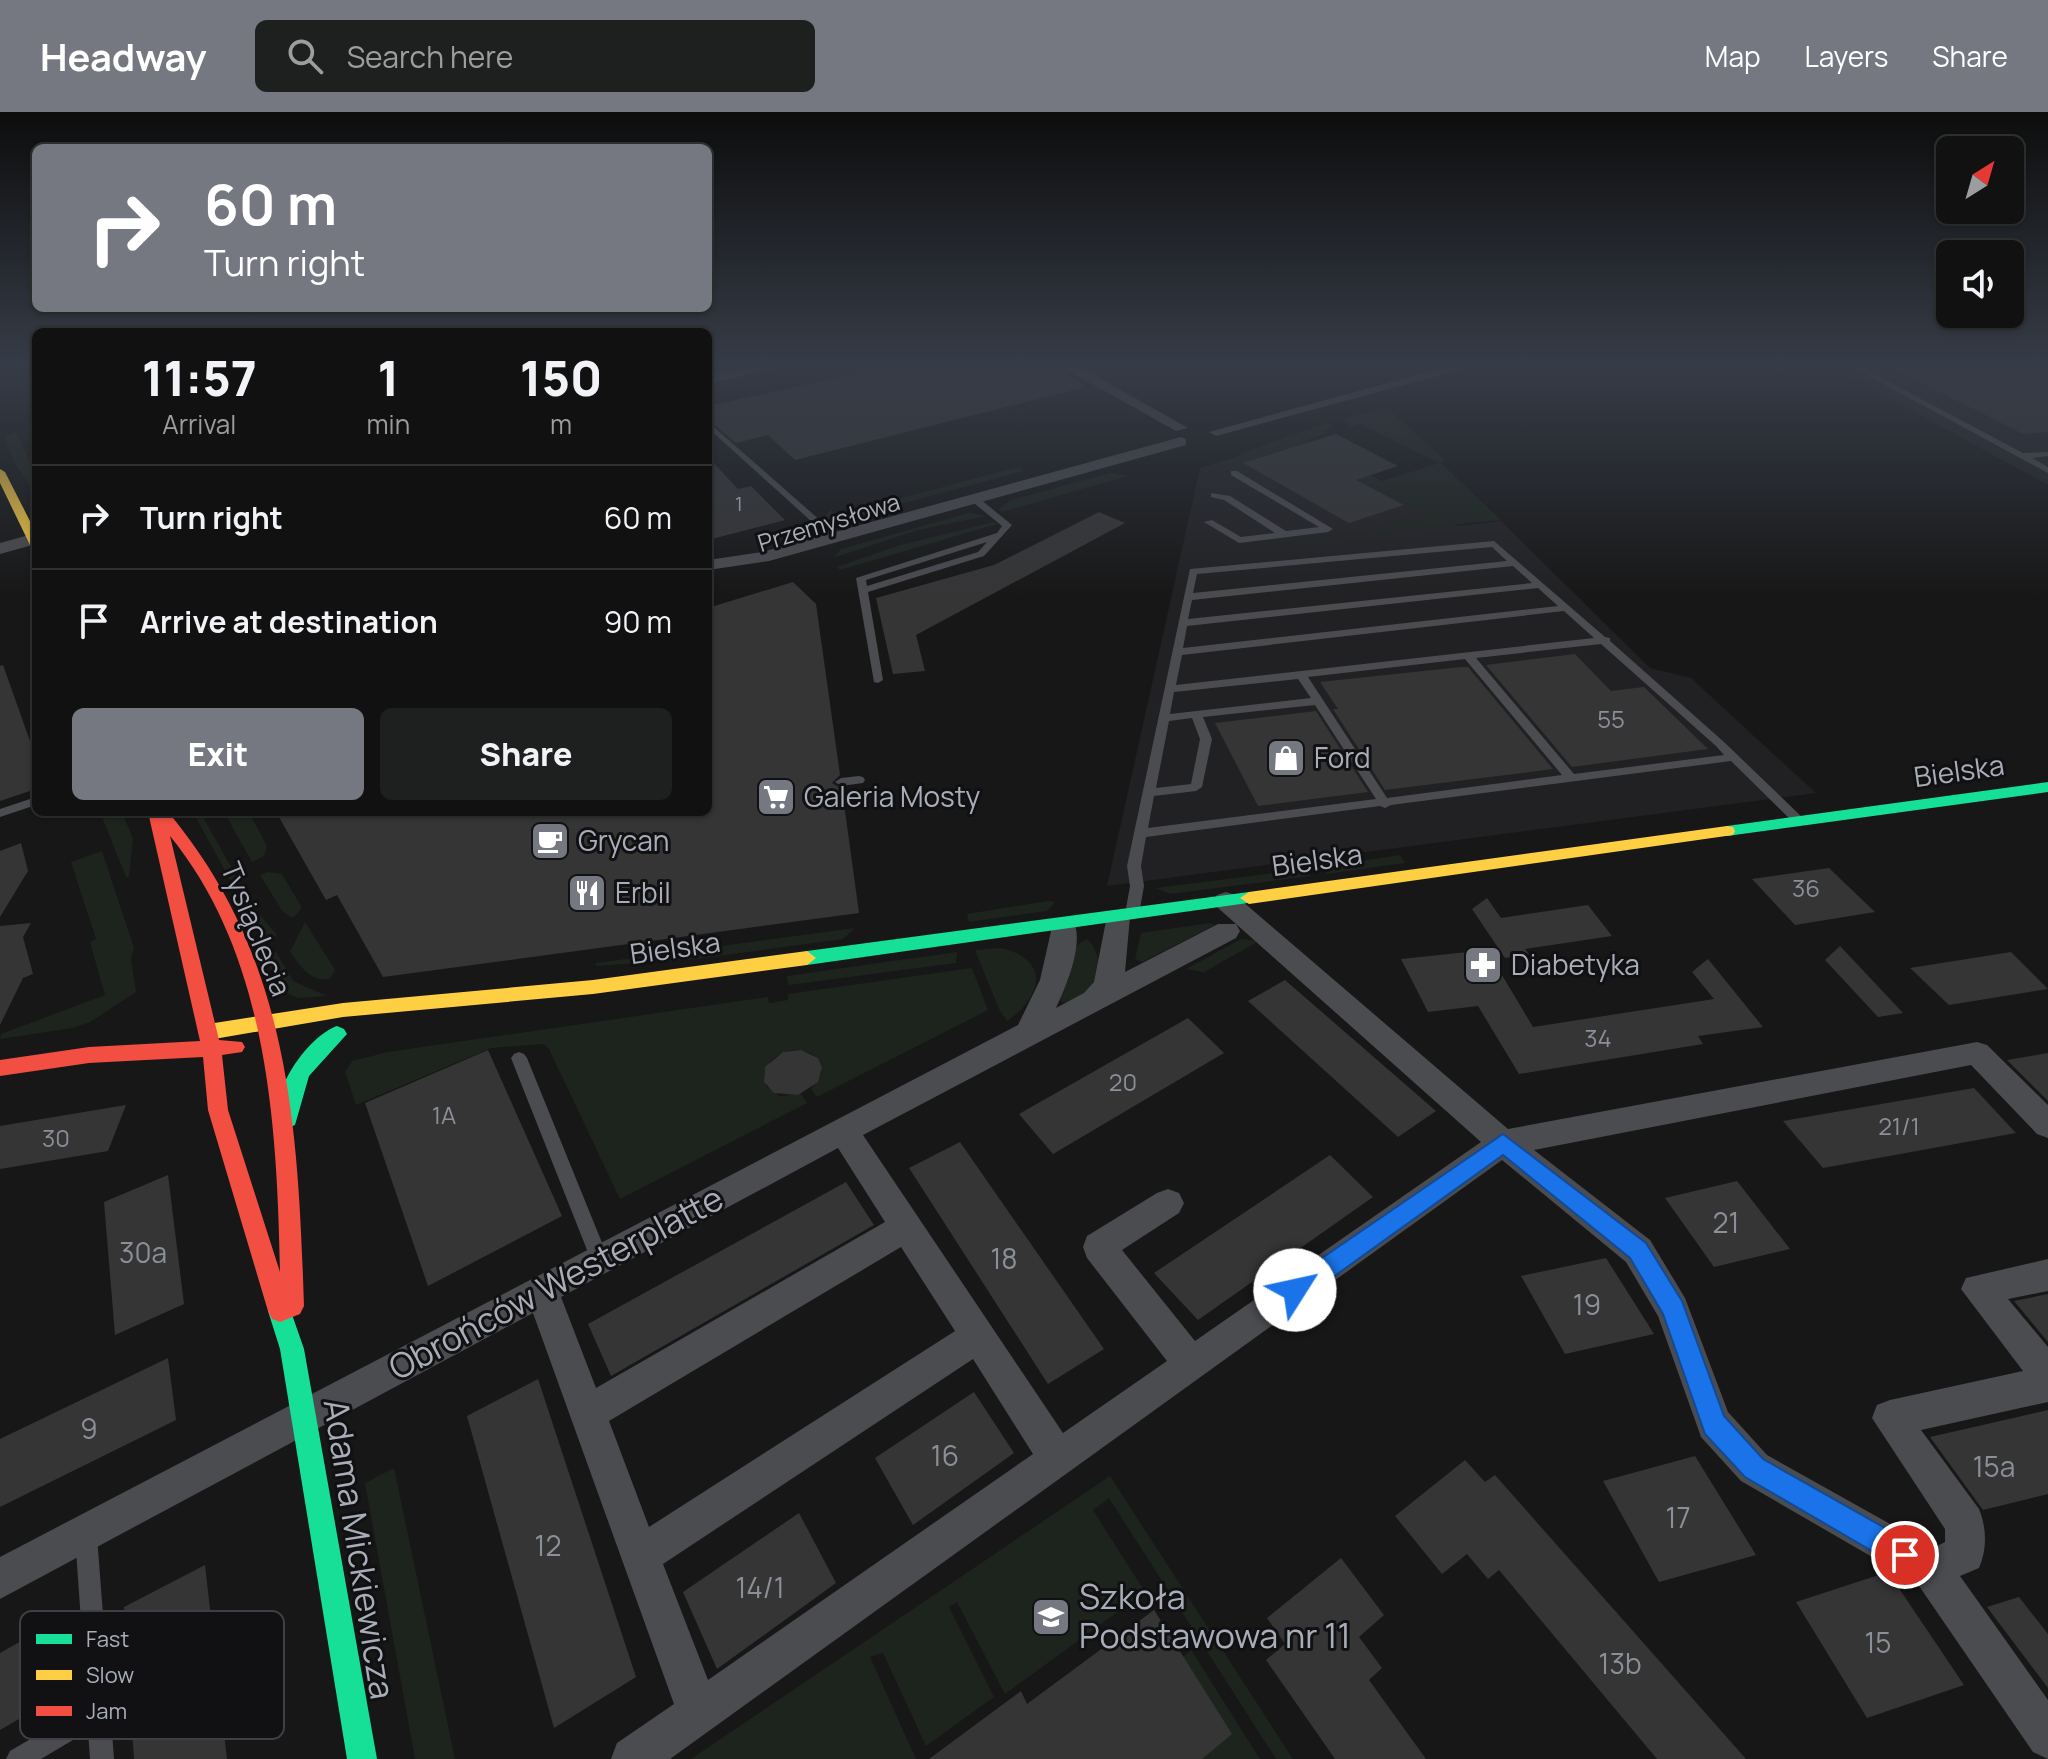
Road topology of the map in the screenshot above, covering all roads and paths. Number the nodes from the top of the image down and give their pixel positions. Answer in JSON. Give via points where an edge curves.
{"nodes":[{"id":1,"x":730,"y":444,"type":"edge"},
{"id":2,"x":1154,"y":444,"type":"edge"},
{"id":3,"x":1999,"y":444,"type":"edge"},
{"id":4,"x":2048,"y":454,"type":"edge"},
{"id":5,"x":2022,"y":456,"type":"junction"},
{"id":6,"x":2048,"y":470,"type":"edge"},
{"id":7,"x":0,"y":472,"type":"edge"},
{"id":8,"x":1234,"y":473,"type":"dead end"},
{"id":9,"x":1214,"y":495,"type":"dead end"},
{"id":10,"x":970,"y":503,"type":"junction"},
{"id":11,"x":1209,"y":522,"type":"dead end"},
{"id":12,"x":32,"y":535,"type":"edge"},
{"id":13,"x":1285,"y":535,"type":"junction"},
{"id":14,"x":835,"y":538,"type":"junction"},
{"id":15,"x":32,"y":542,"type":"edge"},
{"id":16,"x":0,"y":549,"type":"edge"},
{"id":17,"x":1514,"y":563,"type":"junction"},
{"id":18,"x":712,"y":564,"type":"edge"},
{"id":19,"x":712,"y":583,"type":"edge"},
{"id":20,"x":1538,"y":585,"type":"junction"},
{"id":21,"x":1188,"y":597,"type":"junction"},
{"id":22,"x":1563,"y":608,"type":"junction"},
{"id":23,"x":1182,"y":623,"type":"junction"},
{"id":24,"x":1606,"y":640,"type":"junction"},
{"id":25,"x":1176,"y":652,"type":"junction"},
{"id":26,"x":1469,"y":657,"type":"junction"},
{"id":27,"x":1301,"y":675,"type":"junction"},
{"id":28,"x":878,"y":680,"type":"dead end"},
{"id":29,"x":1169,"y":689,"type":"junction"},
{"id":30,"x":1318,"y":701,"type":"junction"},
{"id":31,"x":1196,"y":714,"type":"junction"},
{"id":32,"x":1163,"y":718,"type":"junction"},
{"id":33,"x":1734,"y":757,"type":"junction"},
{"id":34,"x":1572,"y":779,"type":"junction"},
{"id":35,"x":859,"y":780,"type":"dead end"},
{"id":36,"x":841,"y":782,"type":"dead end"},
{"id":37,"x":2048,"y":787,"type":"edge"},
{"id":38,"x":1149,"y":793,"type":"junction"},
{"id":39,"x":32,"y":802,"type":"edge"},
{"id":40,"x":1385,"y":804,"type":"junction"},
{"id":41,"x":0,"y":813,"type":"edge"},
{"id":42,"x":159,"y":816,"type":"edge"},
{"id":43,"x":161,"y":816,"type":"edge"},
{"id":44,"x":1799,"y":821,"type":"junction"},
{"id":45,"x":1142,"y":833,"type":"junction"},
{"id":46,"x":1226,"y":901,"type":"junction"},
{"id":47,"x":1125,"y":916,"type":"junction"},
{"id":48,"x":1063,"y":924,"type":"junction"},
{"id":49,"x":1227,"y":931,"type":"dead end"},
{"id":50,"x":593,"y":987,"type":"junction"},
{"id":51,"x":1096,"y":999,"type":"junction"},
{"id":52,"x":383,"y":1026,"type":"dead end"},
{"id":53,"x":1028,"y":1032,"type":"junction"},
{"id":54,"x":275,"y":1036,"type":"junction"},
{"id":55,"x":210,"y":1042,"type":"junction"},
{"id":56,"x":519,"y":1058,"type":"dead end"},
{"id":57,"x":0,"y":1068,"type":"edge"},
{"id":58,"x":2048,"y":1125,"type":"edge"},
{"id":59,"x":843,"y":1130,"type":"junction"},
{"id":60,"x":1503,"y":1143,"type":"junction"},
{"id":61,"x":287,"y":1163,"type":"junction"},
{"id":62,"x":1168,"y":1203,"type":"dead end"},
{"id":63,"x":906,"y":1227,"type":"junction"},
{"id":64,"x":600,"y":1260,"type":"junction"},
{"id":65,"x":2048,"y":1275,"type":"edge"},
{"id":66,"x":542,"y":1291,"type":"junction"},
{"id":67,"x":978,"y":1336,"type":"junction"},
{"id":68,"x":292,"y":1349,"type":"junction"},
{"id":69,"x":1191,"y":1364,"type":"junction"},
{"id":70,"x":2048,"y":1374,"type":"edge"},
{"id":71,"x":2048,"y":1384,"type":"edge"},
{"id":72,"x":587,"y":1413,"type":"junction"},
{"id":73,"x":305,"y":1417,"type":"junction"},
{"id":74,"x":1058,"y":1458,"type":"junction"},
{"id":75,"x":85,"y":1534,"type":"junction"},
{"id":76,"x":640,"y":1556,"type":"junction"},
{"id":77,"x":1931,"y":1569,"type":"junction"},
{"id":78,"x":0,"y":1579,"type":"edge"},
{"id":79,"x":91,"y":1611,"type":"edge"},
{"id":80,"x":699,"y":1713,"type":"junction"},
{"id":81,"x":2048,"y":1737,"type":"edge"},
{"id":82,"x":52,"y":1739,"type":"edge"},
{"id":83,"x":101,"y":1739,"type":"edge"},
{"id":84,"x":18,"y":1759,"type":"edge"},
{"id":85,"x":102,"y":1759,"type":"edge"},
{"id":86,"x":362,"y":1759,"type":"edge"},
{"id":87,"x":633,"y":1759,"type":"edge"}],
"edges":[{"from":1,"to":14,"type":"lane"},
{"from":2,"to":10,"type":"street","name":"Przemysłowa"},
{"from":3,"to":5,"type":"lane"},
{"from":4,"to":5,"type":"lane"},
{"from":5,"to":6,"type":"lane"},
{"from":7,"to":12,"type":"main road"},
{"from":8,"to":13,"type":"lane","via":[[1328,529]]},
{"from":9,"to":13,"type":"lane"},
{"from":10,"to":14,"type":"street","name":"Przemysłowa"},
{"from":10,"to":19,"type":"street","name":"Przemysłowa"},
{"from":10,"to":28,"type":"lane","via":[[1007,525],[1000,535],[861,578]]},
{"from":11,"to":13,"type":"lane","via":[[1239,540]]},
{"from":14,"to":18,"type":"street","name":"Przemysłowa"},
{"from":15,"to":16,"type":"street"},
{"from":17,"to":20,"type":"lane"},
{"from":17,"to":21,"type":"lane"},
{"from":17,"to":21,"type":"lane","via":[[1494,544],[1193,571]]},
{"from":20,"to":22,"type":"lane"},
{"from":20,"to":23,"type":"lane"},
{"from":21,"to":23,"type":"lane"},
{"from":22,"to":24,"type":"lane"},
{"from":22,"to":25,"type":"lane"},
{"from":23,"to":25,"type":"lane"},
{"from":24,"to":26,"type":"lane"},
{"from":24,"to":33,"type":"lane"},
{"from":25,"to":29,"type":"lane"},
{"from":26,"to":27,"type":"lane"},
{"from":26,"to":34,"type":"lane"},
{"from":27,"to":29,"type":"lane"},
{"from":27,"to":30,"type":"lane"},
{"from":29,"to":32,"type":"lane"},
{"from":30,"to":31,"type":"lane"},
{"from":30,"to":40,"type":"lane"},
{"from":31,"to":32,"type":"lane"},
{"from":31,"to":38,"type":"lane","via":[[1206,739],[1196,787]]},
{"from":32,"to":38,"type":"lane"},
{"from":33,"to":34,"type":"lane"},
{"from":33,"to":44,"type":"lane"},
{"from":34,"to":40,"type":"lane"},
{"from":35,"to":36,"type":"lane"},
{"from":37,"to":44,"type":"main road","name":"Bielska"},
{"from":38,"to":45,"type":"lane"},
{"from":39,"to":41,"type":"lane"},
{"from":40,"to":45,"type":"lane"},
{"from":42,"to":55,"type":"main road","name":"Tysiąclecia"},
{"from":43,"to":54,"type":"main road","name":"Tysiąclecia","via":[[204,869]]},
{"from":44,"to":46,"type":"main road","name":"Bielska"},
{"from":45,"to":47,"type":"lane","via":[[1134,866],[1137,886]]},
{"from":46,"to":47,"type":"main road","name":"Bielska"},
{"from":46,"to":60,"type":"street"},
{"from":47,"to":48,"type":"main road","name":"Bielska"},
{"from":47,"to":51,"type":"street","name":"Obrońców Westerplatte","via":[[1110,982]]},
{"from":48,"to":50,"type":"main road","name":"Bielska"},
{"from":48,"to":53,"type":"street","via":[[1053,987]]},
{"from":49,"to":51,"type":"street","name":"Obrońców Westerplatte"},
{"from":50,"to":52,"type":"main road","name":"Bielska"},
{"from":50,"to":54,"type":"main road","name":"Bielska","via":[[343,1010]]},
{"from":51,"to":53,"type":"street","name":"Obrońców Westerplatte"},
{"from":53,"to":59,"type":"street","name":"Obrońców Westerplatte"},
{"from":54,"to":55,"type":"main road","name":"Bielska"},
{"from":54,"to":61,"type":"main road","name":"Adama Mickiewicza"},
{"from":54,"to":61,"type":"main road","name":"Bielska","via":[[345,1033],[306,1059],[290,1083]]},
{"from":55,"to":57,"type":"main road","name":"Bielska"},
{"from":55,"to":68,"type":"main road","name":"Adama Mickiewicza","via":[[218,1110]]},
{"from":56,"to":64,"type":"lane"},
{"from":58,"to":60,"type":"street","via":[[1977,1053]]},
{"from":59,"to":63,"type":"street"},
{"from":59,"to":64,"type":"street","name":"Obrońców Westerplatte"},
{"from":60,"to":69,"type":"street"},
{"from":60,"to":77,"type":"street","via":[[1638,1251],[1673,1309],[1714,1424],[1754,1468]]},
{"from":61,"to":68,"type":"main road","name":"Adama Mickiewicza"},
{"from":62,"to":69,"type":"street","via":[[1099,1247]]},
{"from":63,"to":67,"type":"street"},
{"from":63,"to":72,"type":"street"},
{"from":64,"to":66,"type":"street","name":"Obrońców Westerplatte"},
{"from":65,"to":70,"type":"street","via":[[1978,1289]]},
{"from":66,"to":72,"type":"street"},
{"from":66,"to":73,"type":"street","name":"Obrońców Westerplatte"},
{"from":67,"to":74,"type":"street"},
{"from":67,"to":76,"type":"street"},
{"from":68,"to":73,"type":"main road","name":"Adama Mickiewicza"},
{"from":69,"to":74,"type":"street"},
{"from":71,"to":77,"type":"street","via":[[1890,1418],[1965,1523],[1965,1554]]},
{"from":72,"to":76,"type":"street"},
{"from":73,"to":75,"type":"street","name":"Obrońców Westerplatte"},
{"from":73,"to":86,"type":"main road","name":"Adama Mickiewicza"},
{"from":74,"to":80,"type":"street"},
{"from":75,"to":78,"type":"street","name":"Obrońców Westerplatte"},
{"from":75,"to":79,"type":"lane"},
{"from":76,"to":80,"type":"street"},
{"from":77,"to":81,"type":"street"},
{"from":80,"to":87,"type":"street"},
{"from":82,"to":84,"type":"lane"},
{"from":83,"to":85,"type":"lane"}]}
